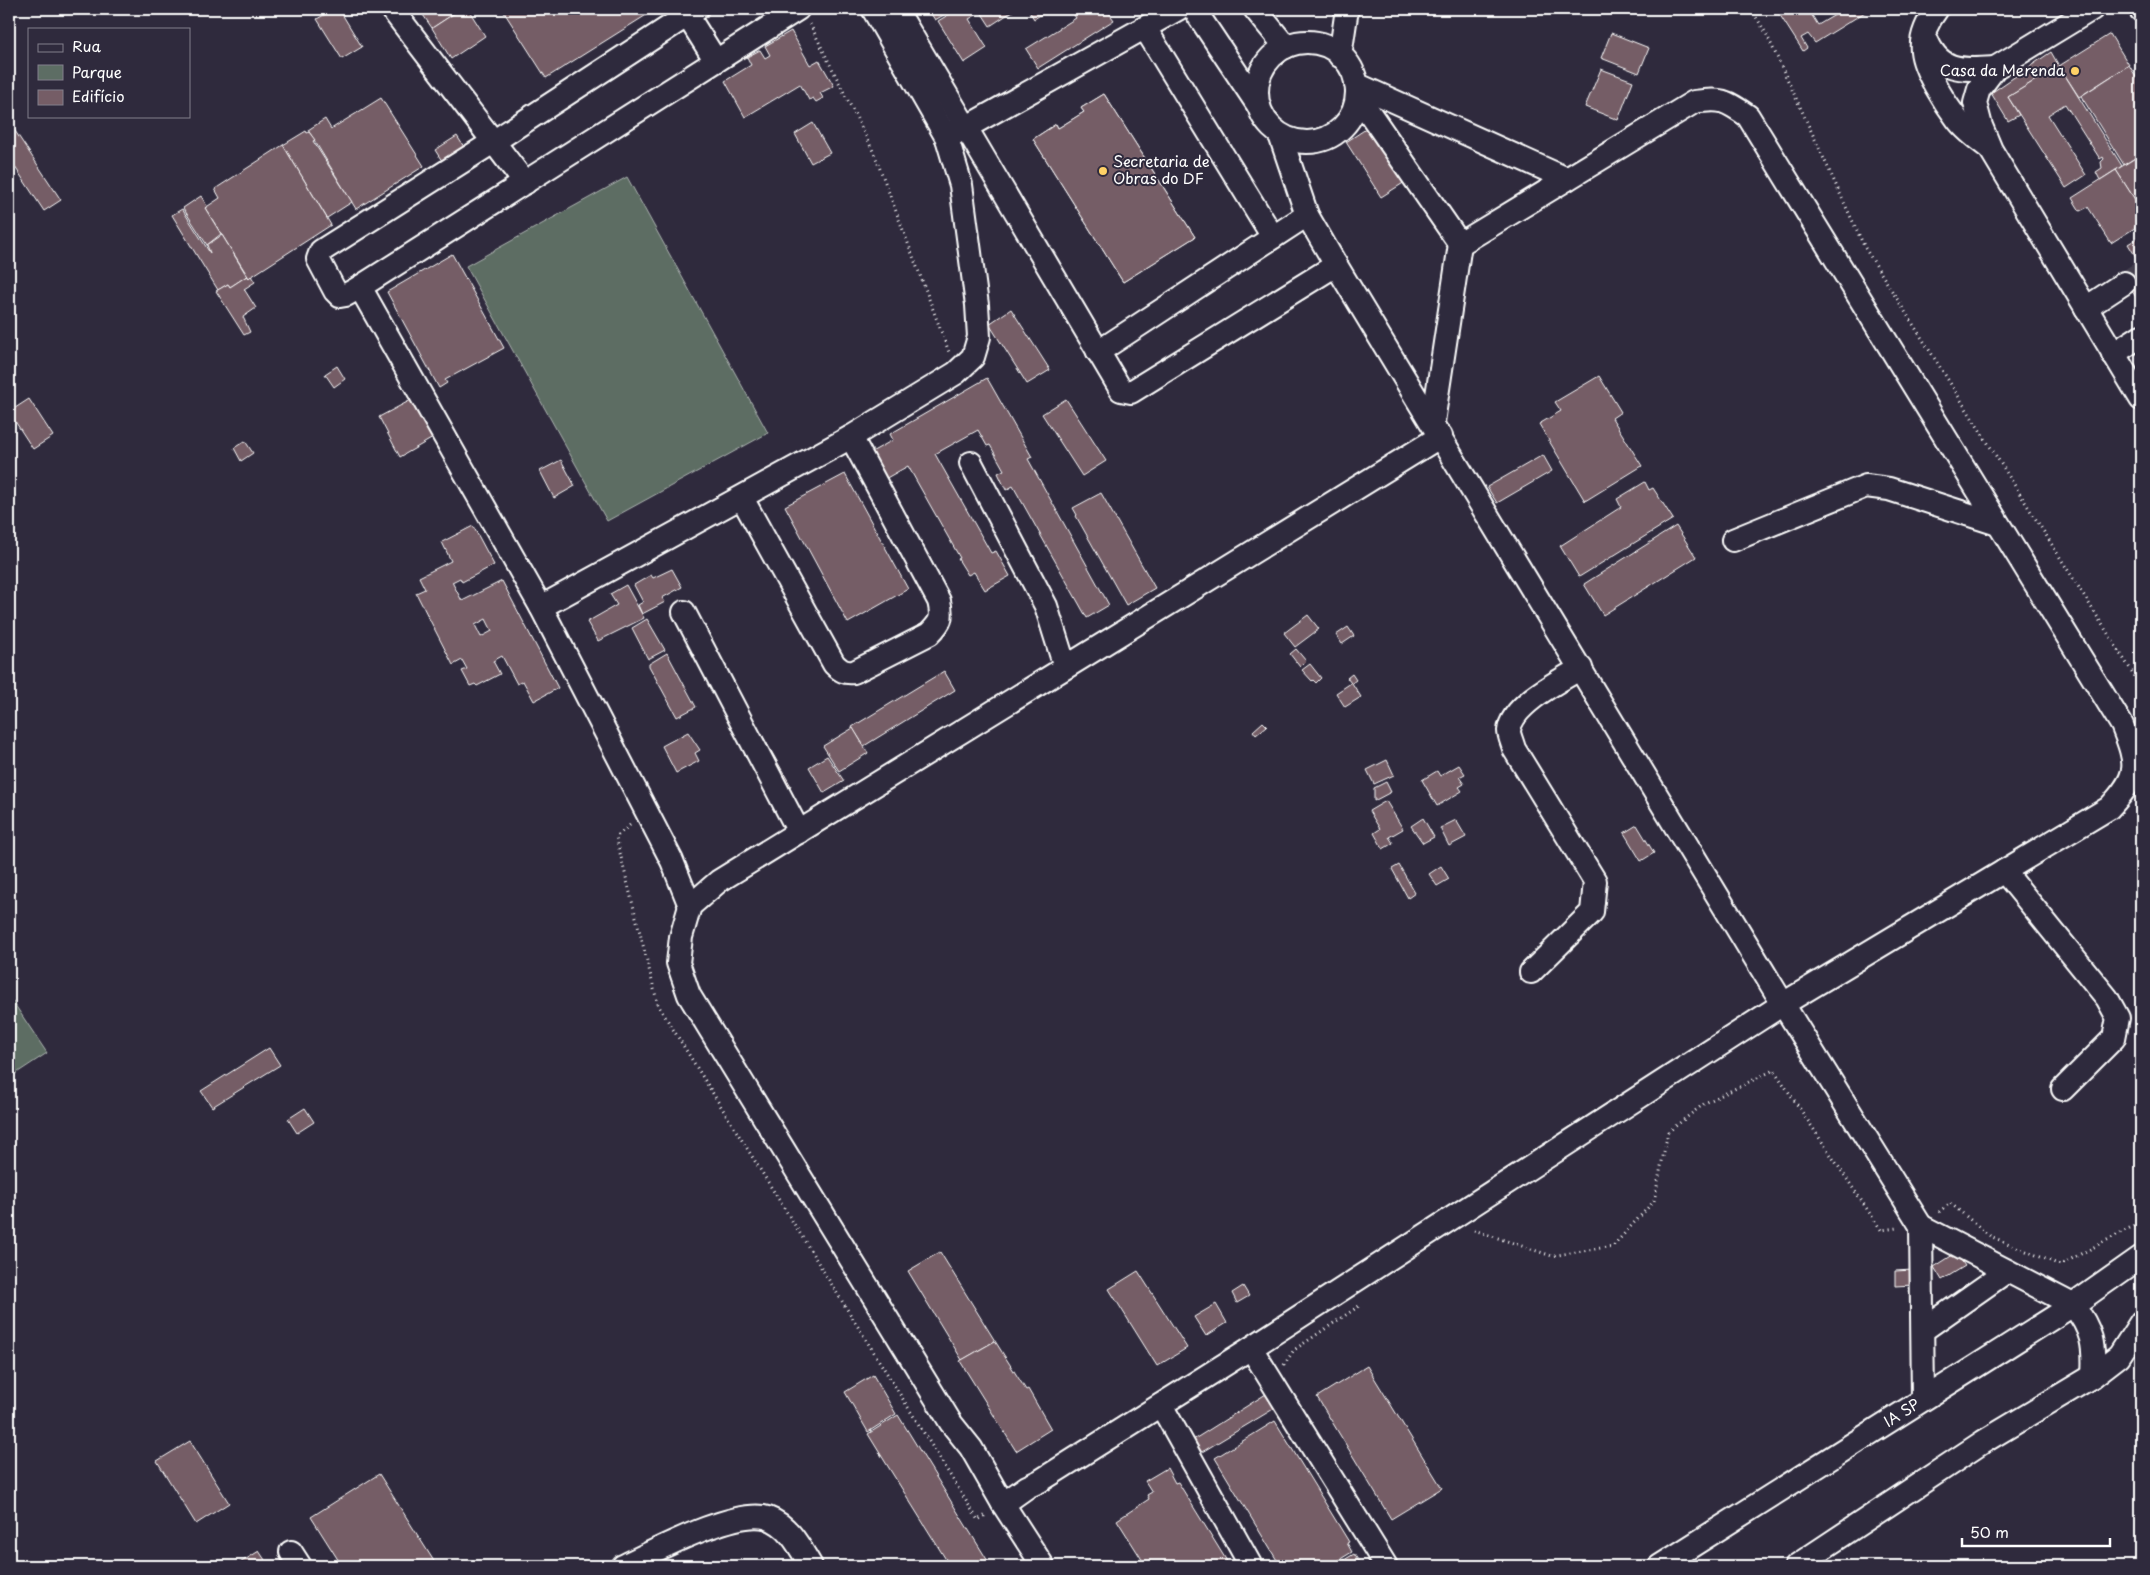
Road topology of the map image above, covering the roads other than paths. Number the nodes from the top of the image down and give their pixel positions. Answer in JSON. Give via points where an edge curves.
{"nodes":[{"id":1,"x":392,"y":9,"type":"edge"},
{"id":2,"x":798,"y":9,"type":"edge"},
{"id":3,"x":873,"y":9,"type":"edge"},
{"id":4,"x":896,"y":9,"type":"edge"},
{"id":5,"x":1178,"y":9,"type":"edge"},
{"id":6,"x":1194,"y":9,"type":"edge"},
{"id":7,"x":1255,"y":9,"type":"edge"},
{"id":8,"x":1346,"y":9,"type":"edge"},
{"id":9,"x":1937,"y":9,"type":"edge"},
{"id":10,"x":2092,"y":9,"type":"edge"},
{"id":11,"x":692,"y":12,"type":"edge"},
{"id":12,"x":1145,"y":28,"type":"junction"},
{"id":13,"x":1924,"y":34,"type":"junction"},
{"id":14,"x":1286,"y":46,"type":"junction"},
{"id":15,"x":1340,"y":56,"type":"junction"},
{"id":16,"x":716,"y":61,"type":"junction"},
{"id":17,"x":1995,"y":68,"type":"junction"},
{"id":18,"x":1356,"y":90,"type":"junction"},
{"id":19,"x":1258,"y":105,"type":"junction"},
{"id":20,"x":956,"y":133,"type":"junction"},
{"id":21,"x":1280,"y":134,"type":"junction"},
{"id":22,"x":493,"y":142,"type":"junction"},
{"id":23,"x":1990,"y":150,"type":"junction"},
{"id":24,"x":1567,"y":179,"type":"junction"},
{"id":25,"x":524,"y":182,"type":"junction"},
{"id":26,"x":1307,"y":215,"type":"junction"},
{"id":27,"x":1273,"y":237,"type":"junction"},
{"id":28,"x":1460,"y":244,"type":"junction"},
{"id":29,"x":1336,"y":265,"type":"junction"},
{"id":30,"x":2124,"y":283,"type":"tunnel mouth"},
{"id":31,"x":360,"y":287,"type":"junction"},
{"id":32,"x":2086,"y":308,"type":"junction"},
{"id":33,"x":2141,"y":336,"type":"edge"},
{"id":34,"x":1098,"y":352,"type":"junction"},
{"id":35,"x":2113,"y":354,"type":"junction"},
{"id":36,"x":2141,"y":399,"type":"edge"},
{"id":37,"x":1437,"y":429,"type":"junction"},
{"id":38,"x":851,"y":437,"type":"junction"},
{"id":39,"x":971,"y":463,"type":"dead end"},
{"id":40,"x":742,"y":498,"type":"junction"},
{"id":41,"x":1998,"y":524,"type":"junction"},
{"id":42,"x":1733,"y":540,"type":"dead end"},
{"id":43,"x":541,"y":607,"type":"junction"},
{"id":44,"x":684,"y":612,"type":"dead end"},
{"id":45,"x":1065,"y":667,"type":"junction"},
{"id":46,"x":1581,"y":668,"type":"junction"},
{"id":47,"x":799,"y":832,"type":"junction"},
{"id":48,"x":2004,"y":871,"type":"junction"},
{"id":49,"x":690,"y":906,"type":"junction"},
{"id":50,"x":1531,"y":972,"type":"dead end"},
{"id":51,"x":1783,"y":1004,"type":"junction"},
{"id":52,"x":2063,"y":1089,"type":"dead end"},
{"id":53,"x":1921,"y":1226,"type":"junction"},
{"id":54,"x":2141,"y":1258,"type":"edge"},
{"id":55,"x":2007,"y":1271,"type":"junction"},
{"id":56,"x":2073,"y":1305,"type":"junction"},
{"id":57,"x":2141,"y":1322,"type":"edge"},
{"id":58,"x":1923,"y":1330,"type":"junction"},
{"id":59,"x":1251,"y":1348,"type":"junction"},
{"id":60,"x":2093,"y":1376,"type":"junction"},
{"id":61,"x":1923,"y":1398,"type":"junction"},
{"id":62,"x":1161,"y":1405,"type":"junction"},
{"id":63,"x":1003,"y":1504,"type":"junction"},
{"id":64,"x":1704,"y":1538,"type":"junction"},
{"id":65,"x":623,"y":1566,"type":"edge"},
{"id":66,"x":811,"y":1566,"type":"edge"},
{"id":67,"x":1043,"y":1566,"type":"edge"},
{"id":68,"x":1251,"y":1566,"type":"edge"},
{"id":69,"x":1386,"y":1566,"type":"edge"},
{"id":70,"x":1660,"y":1566,"type":"edge"},
{"id":71,"x":1693,"y":1566,"type":"edge"},
{"id":72,"x":1796,"y":1566,"type":"edge"}],
"edges":[{"from":1,"to":22,"type":"street"},
{"from":2,"to":16,"type":"street"},
{"from":3,"to":20,"type":"street"},
{"from":4,"to":20,"type":"street"},
{"from":5,"to":12,"type":"street"},
{"from":6,"to":19,"type":"street"},
{"from":7,"to":14,"type":"street"},
{"from":8,"to":15,"type":"street"},
{"from":9,"to":13,"type":"street"},
{"from":10,"to":17,"type":"street"},
{"from":11,"to":16,"type":"street"},
{"from":11,"to":22,"type":"street"},
{"from":12,"to":20,"type":"street"},
{"from":12,"to":27,"type":"street"},
{"from":13,"to":17,"type":"street","via":[[1928,46],[1944,63],[1970,70]]},
{"from":13,"to":23,"type":"street","via":[[1922,51],[1928,70],[1957,119]]},
{"from":14,"to":15,"type":"street","via":[[1315,43]]},
{"from":14,"to":19,"type":"street","via":[[1272,56],[1261,71]]},
{"from":15,"to":18,"type":"street","via":[[1353,74]]},
{"from":16,"to":25,"type":"street"},
{"from":17,"to":23,"type":"street","via":[[1980,89],[1975,103]]},
{"from":18,"to":21,"type":"street","via":[[1354,110],[1336,133],[1323,140],[1308,142],[1294,141]]},
{"from":18,"to":24,"type":"street"},
{"from":18,"to":28,"type":"street"},
{"from":19,"to":21,"type":"street","via":[[1266,122]]},
{"from":20,"to":34,"type":"street"},
{"from":20,"to":38,"type":"street","via":[[977,305],[979,338],[973,357],[956,373]]},
{"from":21,"to":26,"type":"street"},
{"from":22,"to":25,"type":"street"},
{"from":22,"to":31,"type":"street","via":[[321,251],[318,260],[335,292],[346,296]]},
{"from":23,"to":32,"type":"street"},
{"from":24,"to":28,"type":"street"},
{"from":24,"to":41,"type":"street","via":[[1694,102],[1717,99],[1748,116]]},
{"from":25,"to":31,"type":"street"},
{"from":26,"to":27,"type":"street"},
{"from":26,"to":29,"type":"street"},
{"from":27,"to":34,"type":"street"},
{"from":28,"to":37,"type":"street"},
{"from":29,"to":34,"type":"street","via":[[1131,392],[1122,390]]},
{"from":29,"to":37,"type":"street"},
{"from":30,"to":32,"type":"street"},
{"from":31,"to":43,"type":"street"},
{"from":32,"to":35,"type":"street"},
{"from":33,"to":35,"type":"street"},
{"from":35,"to":36,"type":"street"},
{"from":37,"to":45,"type":"street"},
{"from":37,"to":46,"type":"street"},
{"from":38,"to":40,"type":"street"},
{"from":38,"to":40,"type":"street","via":[[939,601],[942,614],[938,625],[929,634],[854,672],[840,670]]},
{"from":39,"to":45,"type":"street","via":[[1046,606]]},
{"from":40,"to":43,"type":"street"},
{"from":41,"to":42,"type":"street","via":[[1889,488],[1866,486]]},
{"from":41,"to":48,"type":"street","via":[[2122,725],[2133,753],[2134,773],[2126,790],[2109,808]]},
{"from":43,"to":49,"type":"street","via":[[672,861]]},
{"from":44,"to":47,"type":"street"},
{"from":45,"to":47,"type":"street"},
{"from":46,"to":50,"type":"street","via":[[1538,694],[1513,718],[1509,732],[1514,749],[1595,881],[1592,912]]},
{"from":46,"to":51,"type":"street"},
{"from":47,"to":49,"type":"street","via":[[719,881]]},
{"from":48,"to":51,"type":"street"},
{"from":48,"to":52,"type":"street","via":[[2107,998],[2118,1018],[2114,1038]]},
{"from":49,"to":63,"type":"street","via":[[678,962],[689,995]]},
{"from":51,"to":53,"type":"street"},
{"from":51,"to":59,"type":"street"},
{"from":53,"to":55,"type":"street"},
{"from":53,"to":58,"type":"street"},
{"from":54,"to":56,"type":"street","name":"IA SP"},
{"from":55,"to":56,"type":"street"},
{"from":55,"to":58,"type":"street"},
{"from":56,"to":60,"type":"street","via":[[2084,1318],[2092,1336],[2095,1353]]},
{"from":56,"to":61,"type":"street","name":"IA SP"},
{"from":57,"to":60,"type":"street","via":[[2119,1356]]},
{"from":58,"to":61,"type":"street"},
{"from":59,"to":62,"type":"street"},
{"from":59,"to":69,"type":"street"},
{"from":60,"to":72,"type":"street","via":[[1982,1442]]},
{"from":61,"to":64,"type":"street","name":"IA SP"},
{"from":62,"to":63,"type":"street"},
{"from":62,"to":68,"type":"street"},
{"from":63,"to":67,"type":"street"},
{"from":64,"to":70,"type":"street","name":"IA SP"},
{"from":64,"to":71,"type":"street"},
{"from":65,"to":66,"type":"street","via":[[688,1535],[754,1517],[767,1518],[781,1525],[793,1537]]}]}
